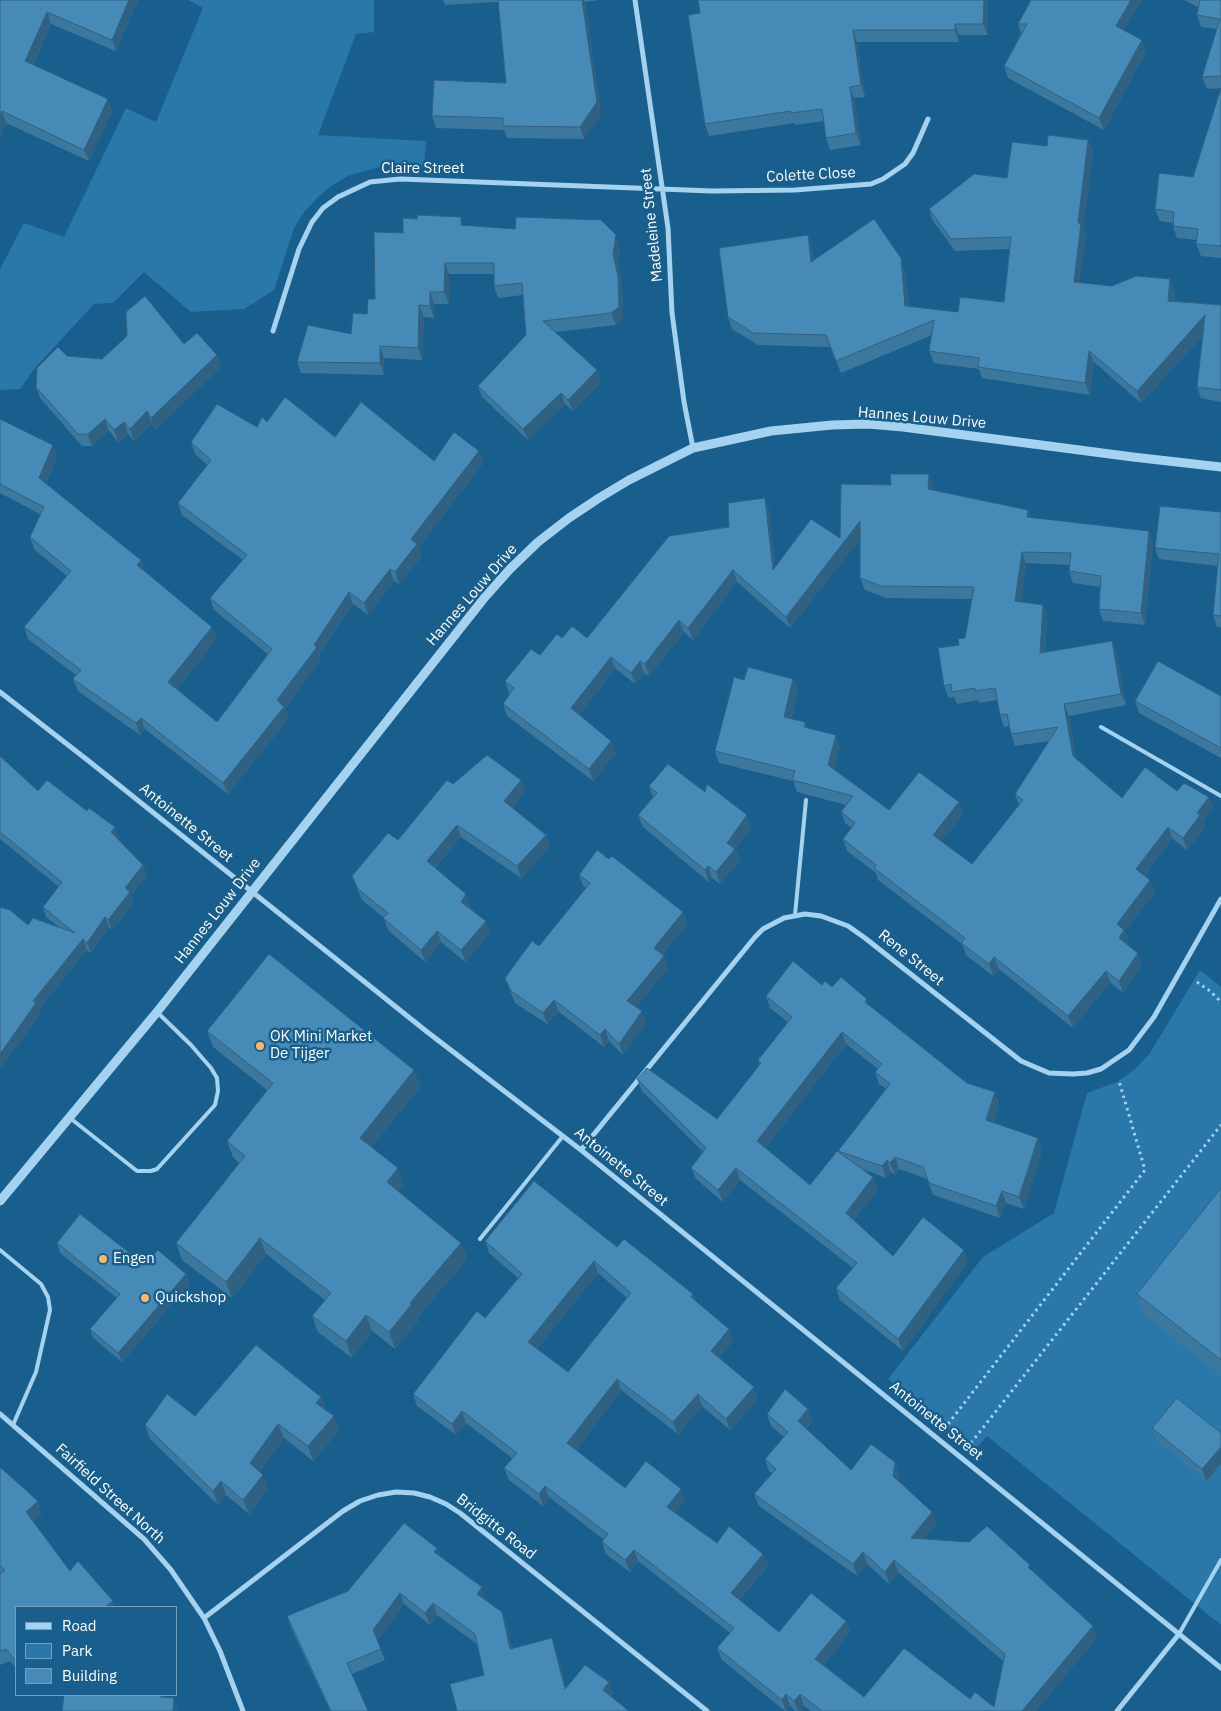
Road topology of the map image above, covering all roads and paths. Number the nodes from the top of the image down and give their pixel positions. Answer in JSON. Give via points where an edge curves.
{"nodes":[{"id":1,"x":635,"y":0,"type":"edge"},
{"id":2,"x":928,"y":119,"type":"dead end"},
{"id":3,"x":662,"y":190,"type":"junction"},
{"id":4,"x":273,"y":331,"type":"dead end"},
{"id":5,"x":693,"y":448,"type":"junction"},
{"id":6,"x":1221,"y":467,"type":"edge"},
{"id":7,"x":0,"y":692,"type":"edge"},
{"id":8,"x":1101,"y":727,"type":"dead end"},
{"id":9,"x":1221,"y":796,"type":"edge"},
{"id":10,"x":806,"y":800,"type":"edge"},
{"id":11,"x":251,"y":891,"type":"junction"},
{"id":12,"x":1221,"y":899,"type":"edge"},
{"id":13,"x":795,"y":915,"type":"junction"},
{"id":14,"x":1180,"y":971,"type":"junction"},
{"id":15,"x":1221,"y":1002,"type":"edge"},
{"id":16,"x":157,"y":1012,"type":"junction"},
{"id":17,"x":1113,"y":1062,"type":"junction"},
{"id":18,"x":70,"y":1118,"type":"junction"},
{"id":19,"x":1221,"y":1125,"type":"edge"},
{"id":20,"x":563,"y":1136,"type":"junction"},
{"id":21,"x":581,"y":1150,"type":"junction"},
{"id":22,"x":0,"y":1201,"type":"edge"},
{"id":23,"x":480,"y":1239,"type":"dead end"},
{"id":24,"x":0,"y":1250,"type":"edge"},
{"id":25,"x":0,"y":1414,"type":"edge"},
{"id":26,"x":13,"y":1424,"type":"junction"},
{"id":27,"x":937,"y":1438,"type":"junction"},
{"id":28,"x":961,"y":1457,"type":"junction"},
{"id":29,"x":1221,"y":1560,"type":"edge"},
{"id":30,"x":1216,"y":1569,"type":"junction"},
{"id":31,"x":1221,"y":1574,"type":"edge"},
{"id":32,"x":204,"y":1618,"type":"junction"},
{"id":33,"x":1179,"y":1634,"type":"junction"},
{"id":34,"x":1221,"y":1668,"type":"edge"},
{"id":35,"x":243,"y":1711,"type":"edge"},
{"id":36,"x":708,"y":1711,"type":"edge"},
{"id":37,"x":1117,"y":1711,"type":"edge"}],
"edges":[{"from":1,"to":3,"type":"street","name":"Madeleine Street"},
{"from":2,"to":3,"type":"street","name":"Colette Close","via":[[905,164],[871,184],[794,190]]},
{"from":3,"to":4,"type":"street","name":"Claire Street","via":[[400,179],[370,182],[338,197],[312,222]]},
{"from":3,"to":5,"type":"street","name":"Madeleine Street","via":[[668,228],[672,313]]},
{"from":5,"to":6,"type":"street","name":"Hannes Louw Drive","via":[[771,431],[868,424]]},
{"from":5,"to":11,"type":"street","name":"Hannes Louw Drive","via":[[599,498],[538,542],[510,569],[484,597]]},
{"from":7,"to":11,"type":"street","name":"Antoinette Street"},
{"from":8,"to":9,"type":"lane"},
{"from":10,"to":13,"type":"lane"},
{"from":11,"to":16,"type":"street","name":"Hannes Louw Drive"},
{"from":11,"to":20,"type":"street","name":"Antoinette Street"},
{"from":12,"to":14,"type":"street","name":"Rene Street"},
{"from":13,"to":17,"type":"street","name":"Rene Street","via":[[821,916],[853,930],[1021,1062],[1060,1075],[1087,1073]]},
{"from":13,"to":21,"type":"street","name":"Rene Street","via":[[773,922],[754,937]]},
{"from":14,"to":15,"type":"path"},
{"from":14,"to":17,"type":"street","name":"Rene Street","via":[[1143,1033]]},
{"from":16,"to":18,"type":"street","name":"Hannes Louw Drive"},
{"from":16,"to":18,"type":"lane","via":[[211,1068],[217,1078],[215,1105],[157,1169],[151,1171],[137,1171]]},
{"from":17,"to":27,"type":"path","via":[[1145,1170]]},
{"from":18,"to":22,"type":"street","name":"Hannes Louw Drive"},
{"from":19,"to":28,"type":"path"},
{"from":20,"to":21,"type":"street","name":"Antoinette Street"},
{"from":20,"to":23,"type":"lane"},
{"from":21,"to":27,"type":"street","name":"Antoinette Street"},
{"from":24,"to":26,"type":"lane","via":[[41,1284],[50,1310],[36,1372]]},
{"from":25,"to":26,"type":"street","name":"Fairfield Street North"},
{"from":26,"to":32,"type":"street","name":"Fairfield Street North","via":[[144,1539],[171,1570]]},
{"from":27,"to":28,"type":"street","name":"Antoinette Street"},
{"from":28,"to":33,"type":"street","name":"Antoinette Street"},
{"from":29,"to":30,"type":"lane"},
{"from":30,"to":31,"type":"lane"},
{"from":30,"to":33,"type":"lane"},
{"from":32,"to":35,"type":"street","name":"Fairfield Street North"},
{"from":32,"to":36,"type":"street","name":"Bridgitte Road","via":[[360,1501],[396,1492],[414,1493],[430,1497],[460,1513]]},
{"from":33,"to":34,"type":"street","name":"Antoinette Street"},
{"from":33,"to":37,"type":"street"}]}
